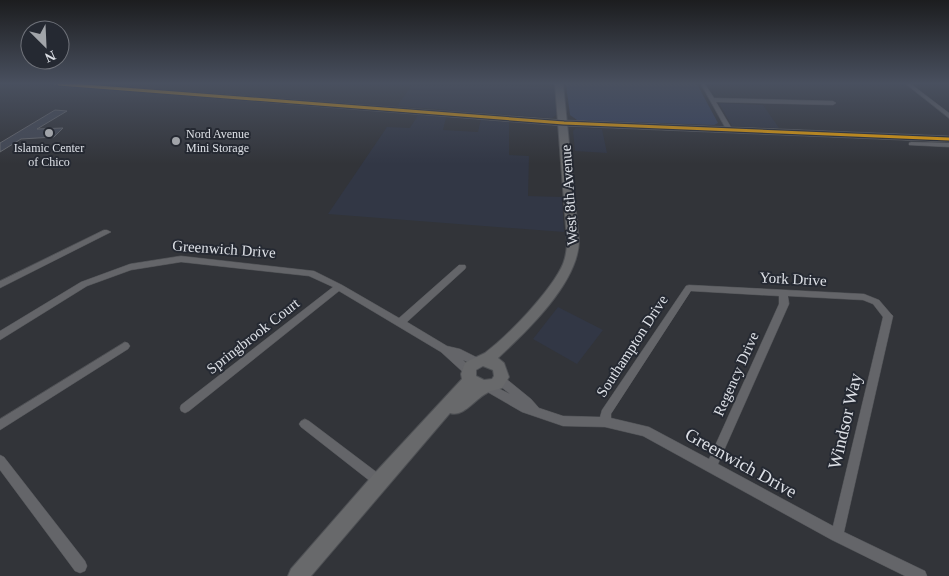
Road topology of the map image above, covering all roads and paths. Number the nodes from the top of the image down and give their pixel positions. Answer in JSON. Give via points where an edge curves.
{"nodes":[{"id":1,"x":407,"y":111,"type":"edge"},
{"id":2,"x":563,"y":111,"type":"edge"},
{"id":3,"x":718,"y":111,"type":"edge"},
{"id":4,"x":564,"y":123,"type":"junction"},
{"id":5,"x":729,"y":129,"type":"junction"},
{"id":6,"x":907,"y":142,"type":"junction"},
{"id":7,"x":947,"y":143,"type":"edge"},
{"id":8,"x":107,"y":232,"type":"dead end"},
{"id":9,"x":462,"y":267,"type":"dead end"},
{"id":10,"x":0,"y":285,"type":"edge"},
{"id":11,"x":339,"y":287,"type":"junction"},
{"id":12,"x":689,"y":288,"type":"joint"},
{"id":13,"x":783,"y":292,"type":"junction"},
{"id":14,"x":888,"y":316,"type":"joint"},
{"id":15,"x":400,"y":324,"type":"junction"},
{"id":16,"x":0,"y":336,"type":"edge"},
{"id":17,"x":125,"y":346,"type":"dead end"},
{"id":18,"x":484,"y":374,"type":"junction"},
{"id":19,"x":184,"y":408,"type":"dead end"},
{"id":20,"x":605,"y":422,"type":"junction"},
{"id":21,"x":305,"y":424,"type":"dead end"},
{"id":22,"x":0,"y":425,"type":"edge"},
{"id":23,"x":0,"y":461,"type":"edge"},
{"id":24,"x":710,"y":467,"type":"junction"},
{"id":25,"x":379,"y":481,"type":"junction"},
{"id":26,"x":836,"y":535,"type":"junction"},
{"id":27,"x":80,"y":566,"type":"dead end"},
{"id":28,"x":298,"y":576,"type":"edge"},
{"id":29,"x":920,"y":576,"type":"edge"}],
"edges":[{"from":1,"to":4,"type":"main road"},
{"from":2,"to":4,"type":"street","name":"West 8th Avenue"},
{"from":3,"to":5,"type":"street"},
{"from":4,"to":5,"type":"main road"},
{"from":4,"to":18,"type":"street","name":"West 8th Avenue","via":[[572,257],[564,276]]},
{"from":5,"to":6,"type":"main road"},
{"from":6,"to":7,"type":"street"},
{"from":6,"to":7,"type":"main road","via":[[924,138]]},
{"from":8,"to":10,"type":"street"},
{"from":9,"to":15,"type":"street"},
{"from":11,"to":15,"type":"street","name":"Greenwich Drive"},
{"from":11,"to":16,"type":"street","name":"Greenwich Drive","via":[[312,273],[180,259],[157,262],[130,267],[84,284]]},
{"from":11,"to":19,"type":"street","name":"Springbrook Court"},
{"from":12,"to":13,"type":"street","name":"York Drive"},
{"from":12,"to":20,"type":"street","name":"Southampton Drive","via":[[606,413]]},
{"from":13,"to":14,"type":"street","name":"York Drive","via":[[864,297],[876,302]]},
{"from":13,"to":24,"type":"street","name":"Regency Drive","via":[[784,304]]},
{"from":14,"to":26,"type":"street","name":"Windsor Way"},
{"from":15,"to":18,"type":"street","name":"Greenwich Drive"},
{"from":17,"to":22,"type":"street"},
{"from":18,"to":20,"type":"street","name":"Greenwich Drive","via":[[526,409],[563,421]]},
{"from":18,"to":25,"type":"street","name":"West 8th Avenue"},
{"from":20,"to":24,"type":"street","name":"Greenwich Drive","via":[[645,431]]},
{"from":21,"to":25,"type":"street"},
{"from":23,"to":27,"type":"street"},
{"from":24,"to":26,"type":"street","name":"Greenwich Drive"},
{"from":25,"to":28,"type":"street","name":"West 8th Avenue"},
{"from":26,"to":29,"type":"street","name":"Greenwich Drive"}]}
